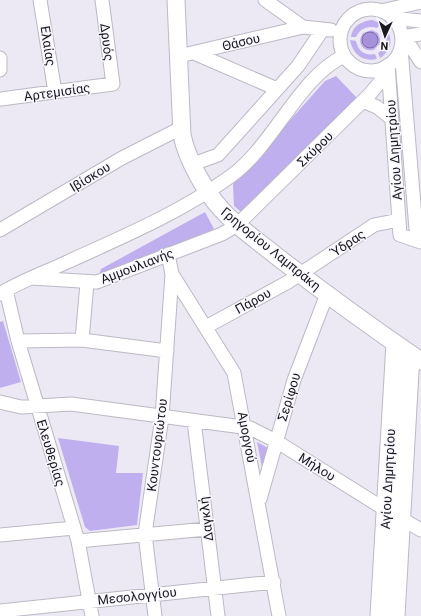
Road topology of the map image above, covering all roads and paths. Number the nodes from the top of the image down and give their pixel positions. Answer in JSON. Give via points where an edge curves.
{"nodes":[{"id":1,"x":40,"y":0,"type":"edge"},
{"id":2,"x":102,"y":0,"type":"edge"},
{"id":3,"x":176,"y":0,"type":"edge"},
{"id":4,"x":266,"y":0,"type":"edge"},
{"id":5,"x":421,"y":2,"type":"edge"},
{"id":6,"x":364,"y":5,"type":"edge"},
{"id":7,"x":381,"y":11,"type":"junction"},
{"id":8,"x":392,"y":18,"type":"junction"},
{"id":9,"x":421,"y":21,"type":"edge"},
{"id":10,"x":304,"y":27,"type":"junction"},
{"id":11,"x":323,"y":29,"type":"junction"},
{"id":12,"x":341,"y":31,"type":"junction"},
{"id":13,"x":421,"y":34,"type":"edge"},
{"id":14,"x":401,"y":43,"type":"junction"},
{"id":15,"x":187,"y":54,"type":"junction"},
{"id":16,"x":344,"y":56,"type":"junction"},
{"id":17,"x":0,"y":58,"type":"edge"},
{"id":18,"x":421,"y":62,"type":"edge"},
{"id":19,"x":387,"y":66,"type":"junction"},
{"id":20,"x":0,"y":70,"type":"edge"},
{"id":21,"x":113,"y":84,"type":"joint"},
{"id":22,"x":277,"y":89,"type":"junction"},
{"id":23,"x":55,"y":92,"type":"junction"},
{"id":24,"x":0,"y":99,"type":"edge"},
{"id":25,"x":363,"y":102,"type":"junction"},
{"id":26,"x":392,"y":119,"type":"junction"},
{"id":27,"x":182,"y":128,"type":"junction"},
{"id":28,"x":193,"y":164,"type":"junction"},
{"id":29,"x":208,"y":191,"type":"junction"},
{"id":30,"x":399,"y":220,"type":"junction"},
{"id":31,"x":237,"y":225,"type":"junction"},
{"id":32,"x":0,"y":230,"type":"edge"},
{"id":33,"x":419,"y":241,"type":"edge"},
{"id":34,"x":168,"y":254,"type":"junction"},
{"id":35,"x":172,"y":274,"type":"junction"},
{"id":36,"x":300,"y":274,"type":"junction"},
{"id":37,"x":31,"y":278,"type":"junction"},
{"id":38,"x":88,"y":283,"type":"junction"},
{"id":39,"x":3,"y":292,"type":"edge"},
{"id":40,"x":327,"y":294,"type":"junction"},
{"id":41,"x":206,"y":327,"type":"junction"},
{"id":42,"x":82,"y":340,"type":"junction"},
{"id":43,"x":18,"y":341,"type":"junction"},
{"id":44,"x":395,"y":343,"type":"junction"},
{"id":45,"x":167,"y":351,"type":"junction"},
{"id":46,"x":416,"y":357,"type":"edge"},
{"id":47,"x":0,"y":402,"type":"edge"},
{"id":48,"x":37,"y":406,"type":"junction"},
{"id":49,"x":162,"y":417,"type":"junction"},
{"id":50,"x":194,"y":421,"type":"junction"},
{"id":51,"x":245,"y":427,"type":"junction"},
{"id":52,"x":276,"y":441,"type":"junction"},
{"id":53,"x":259,"y":503,"type":"junction"},
{"id":54,"x":386,"y":510,"type":"junction"},
{"id":55,"x":402,"y":519,"type":"junction"},
{"id":56,"x":74,"y":528,"type":"junction"},
{"id":57,"x":207,"y":528,"type":"junction"},
{"id":58,"x":421,"y":530,"type":"edge"},
{"id":59,"x":145,"y":534,"type":"junction"},
{"id":60,"x":0,"y":535,"type":"edge"},
{"id":61,"x":78,"y":541,"type":"junction"},
{"id":62,"x":274,"y":582,"type":"junction"},
{"id":63,"x":214,"y":587,"type":"junction"},
{"id":64,"x":152,"y":594,"type":"junction"},
{"id":65,"x":89,"y":601,"type":"junction"},
{"id":66,"x":0,"y":611,"type":"edge"},
{"id":67,"x":92,"y":616,"type":"edge"},
{"id":68,"x":155,"y":616,"type":"edge"},
{"id":69,"x":218,"y":616,"type":"edge"},
{"id":70,"x":280,"y":616,"type":"edge"},
{"id":71,"x":379,"y":616,"type":"edge"},
{"id":72,"x":396,"y":616,"type":"edge"}],
"edges":[{"from":1,"to":23,"type":"street","name":"Ελαίας"},
{"from":2,"to":21,"type":"street","name":"Δρυός"},
{"from":3,"to":15,"type":"main road","name":"Γρηγορίου Λαμπράκη"},
{"from":4,"to":10,"type":"street"},
{"from":5,"to":7,"type":"street"},
{"from":6,"to":7,"type":"street"},
{"from":6,"to":12,"type":"street"},
{"from":7,"to":8,"type":"street"},
{"from":8,"to":9,"type":"street"},
{"from":8,"to":14,"type":"street","via":[[399,27]]},
{"from":10,"to":11,"type":"street"},
{"from":10,"to":15,"type":"street","name":"Θάσου"},
{"from":11,"to":12,"type":"street"},
{"from":11,"to":22,"type":"street","via":[[298,66]]},
{"from":12,"to":16,"type":"street","via":[[340,44]]},
{"from":13,"to":14,"type":"street"},
{"from":14,"to":18,"type":"street","via":[[411,47]]},
{"from":14,"to":19,"type":"street","via":[[396,58]]},
{"from":14,"to":33,"type":"street","name":"Αγίου Δημητρίου"},
{"from":15,"to":22,"type":"street"},
{"from":15,"to":27,"type":"main road","name":"Γρηγορίου Λαμπράκη"},
{"from":16,"to":19,"type":"street","via":[[356,67],[365,70],[375,71]]},
{"from":16,"to":29,"type":"street","via":[[331,63],[313,81],[247,162],[233,175]]},
{"from":17,"to":20,"type":"street"},
{"from":19,"to":25,"type":"street","name":"Σκύρου","via":[[380,82]]},
{"from":19,"to":26,"type":"street","name":"Αγίου Δημητρίου"},
{"from":21,"to":23,"type":"street","name":"Αρτεμισίας"},
{"from":22,"to":28,"type":"street","via":[[218,155]]},
{"from":23,"to":24,"type":"street","name":"Αρτεμισίας"},
{"from":25,"to":26,"type":"street","via":[[377,107]]},
{"from":25,"to":31,"type":"street","name":"Σκύρου"},
{"from":26,"to":30,"type":"street","name":"Αγίου Δημητρίου"},
{"from":27,"to":28,"type":"main road","name":"Γρηγορίου Λαμπράκη","via":[[185,149]]},
{"from":27,"to":32,"type":"street","name":"Ιβίσκου","via":[[122,158]]},
{"from":28,"to":29,"type":"main road","name":"Γρηγορίου Λαμπράκη"},
{"from":29,"to":31,"type":"main road","name":"Γρηγορίου Λαμπράκη","via":[[222,211]]},
{"from":29,"to":37,"type":"street","via":[[151,224]]},
{"from":30,"to":33,"type":"street","name":"Αγίου Δημητρίου","via":[[400,235]]},
{"from":30,"to":36,"type":"street","name":"Ύδρας","via":[[374,225]]},
{"from":31,"to":34,"type":"street","name":"Αμμουλιανής","via":[[222,234]]},
{"from":31,"to":36,"type":"main road","name":"Γρηγορίου Λαμπράκη"},
{"from":34,"to":35,"type":"street"},
{"from":34,"to":38,"type":"street","name":"Αμμουλιανής","via":[[100,281]]},
{"from":35,"to":41,"type":"street","name":"Αμοργού"},
{"from":35,"to":45,"type":"street","name":"Κουντουριώτου"},
{"from":36,"to":40,"type":"main road","name":"Γρηγορίου Λαμπράκη"},
{"from":36,"to":41,"type":"street","name":"Πάρου"},
{"from":37,"to":38,"type":"street","name":"Αμμουλιανής"},
{"from":37,"to":39,"type":"street"},
{"from":38,"to":42,"type":"street"},
{"from":39,"to":43,"type":"street","name":"Ελευθερίας"},
{"from":40,"to":44,"type":"main road","name":"Γρηγορίου Λαμπράκη"},
{"from":40,"to":52,"type":"street","name":"Σερίφου","via":[[294,380]]},
{"from":41,"to":51,"type":"street","name":"Αμοργού","via":[[234,373]]},
{"from":42,"to":43,"type":"street"},
{"from":42,"to":45,"type":"street"},
{"from":43,"to":48,"type":"street","name":"Ελευθερίας"},
{"from":44,"to":46,"type":"main road","name":"Γρηγορίου Λαμπράκη"},
{"from":44,"to":54,"type":"main road","name":"Αγίου Δημητρίου"},
{"from":45,"to":49,"type":"street","name":"Κουντουριώτου"},
{"from":46,"to":55,"type":"main road","name":"Αγίου Δημητρίου"},
{"from":47,"to":48,"type":"street","name":"Μήλου","via":[[16,406]]},
{"from":48,"to":49,"type":"street","name":"Μήλου","via":[[71,404]]},
{"from":48,"to":56,"type":"street","name":"Ελευθερίας"},
{"from":49,"to":50,"type":"street","name":"Μήλου"},
{"from":49,"to":59,"type":"street","name":"Κουντουριώτου"},
{"from":50,"to":51,"type":"street","name":"Μήλου"},
{"from":50,"to":57,"type":"street","name":"Δαγκλή"},
{"from":51,"to":52,"type":"street","name":"Μήλου","via":[[261,432]]},
{"from":51,"to":53,"type":"street","name":"Αμοργού"},
{"from":52,"to":53,"type":"street","name":"Σερίφου"},
{"from":52,"to":54,"type":"street","name":"Μήλου"},
{"from":53,"to":62,"type":"street","name":"Αμοργού"},
{"from":54,"to":71,"type":"main road","name":"Αγίου Δημητρίου"},
{"from":55,"to":58,"type":"street"},
{"from":55,"to":72,"type":"main road","name":"Αγίου Δημητρίου"},
{"from":56,"to":60,"type":"street"},
{"from":56,"to":61,"type":"street","name":"Ελευθερίας"},
{"from":57,"to":59,"type":"street"},
{"from":57,"to":63,"type":"street","name":"Δαγκλή"},
{"from":59,"to":61,"type":"street"},
{"from":59,"to":64,"type":"street","name":"Κουντουριώτου"},
{"from":61,"to":65,"type":"street","name":"Ελευθερίας"},
{"from":62,"to":63,"type":"street","name":"Μεσολογγίου"},
{"from":62,"to":70,"type":"street","name":"Αμοργού"},
{"from":63,"to":64,"type":"street","name":"Μεσολογγίου"},
{"from":63,"to":69,"type":"street","name":"Δαγκλή"},
{"from":64,"to":65,"type":"street","name":"Μεσολογγίου"},
{"from":64,"to":68,"type":"street","name":"Κουντουριώτου"},
{"from":65,"to":66,"type":"street","name":"Μεσολογγίου"},
{"from":65,"to":67,"type":"street","name":"Ελευθερίας"}]}
